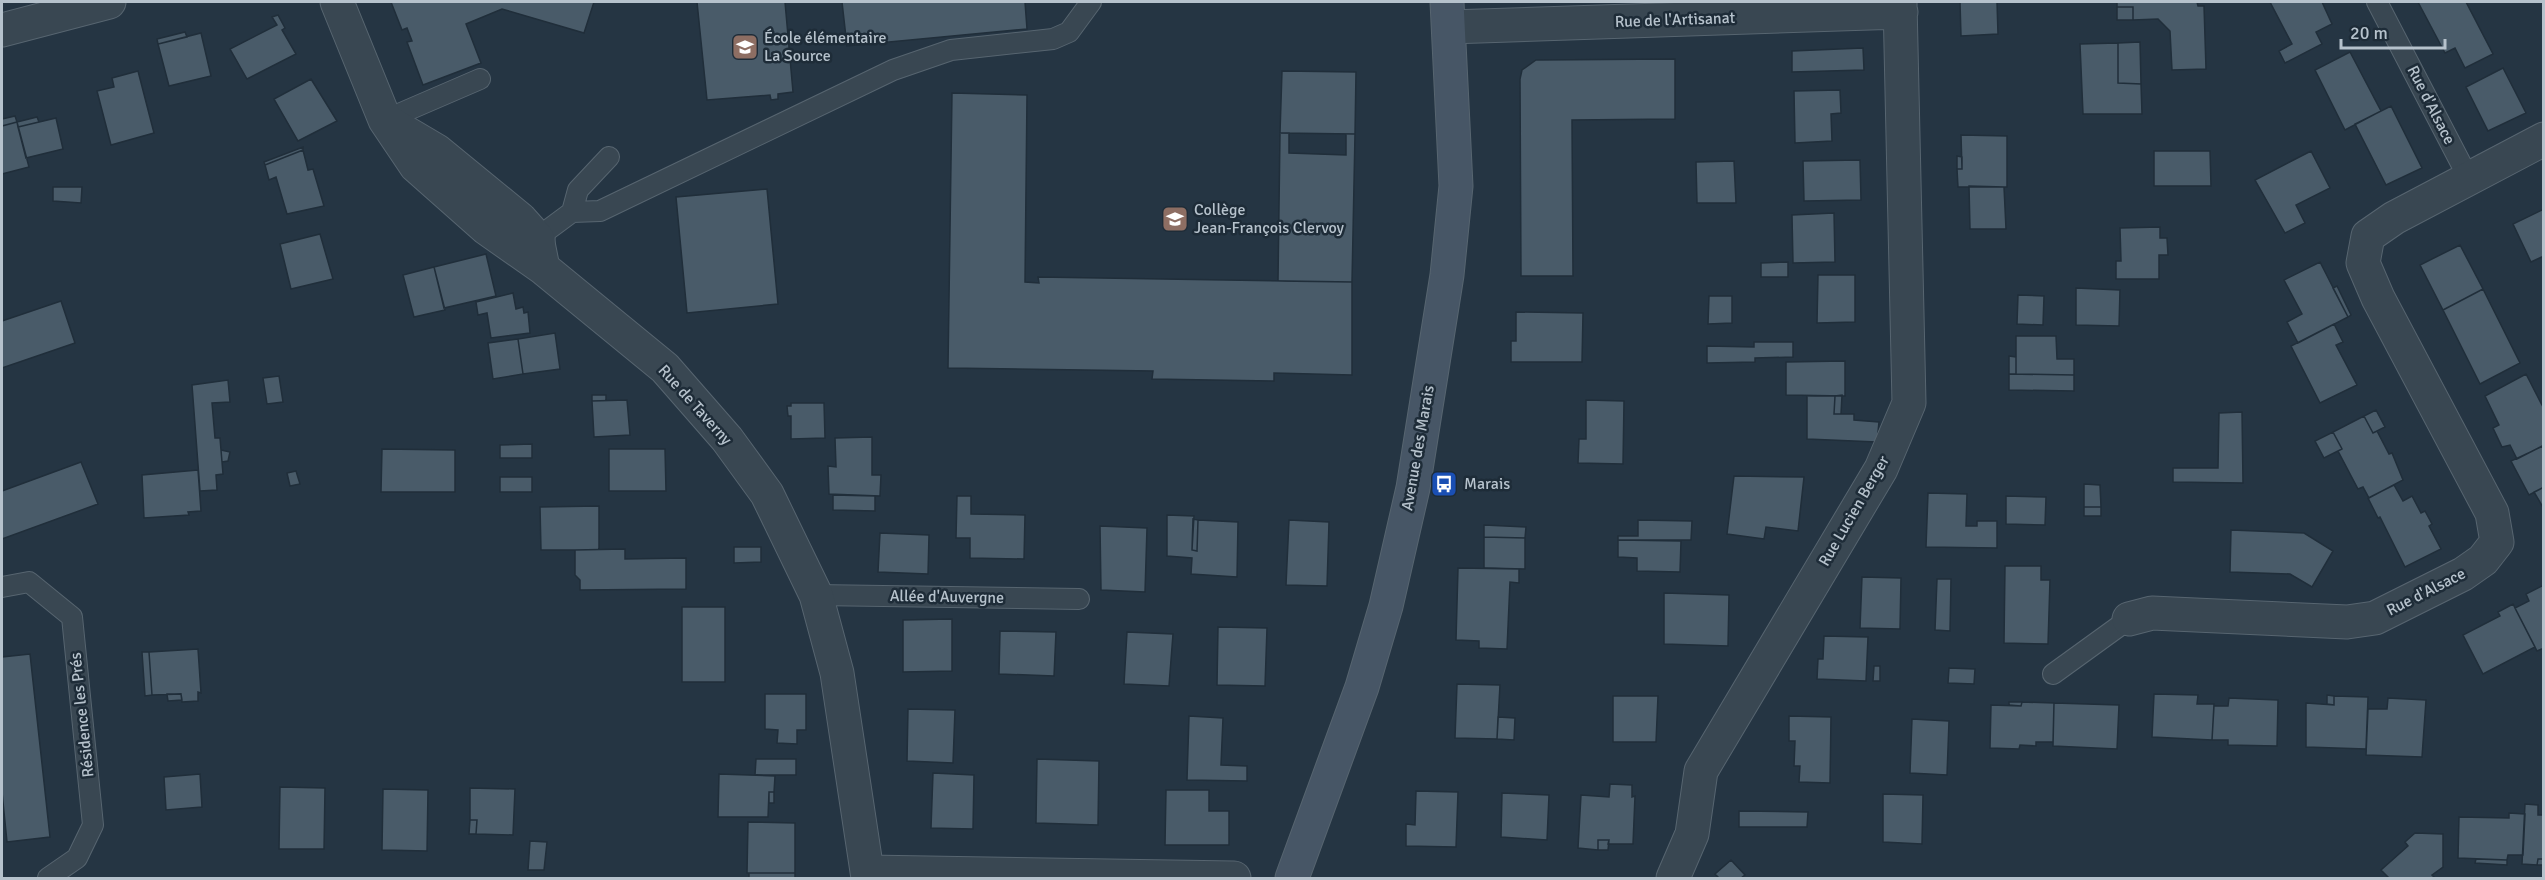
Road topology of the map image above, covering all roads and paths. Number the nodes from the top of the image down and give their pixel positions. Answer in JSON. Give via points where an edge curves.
{"nodes":[{"id":1,"x":109,"y":2,"type":"edge"},
{"id":2,"x":337,"y":2,"type":"edge"},
{"id":3,"x":1091,"y":2,"type":"edge"},
{"id":4,"x":2377,"y":2,"type":"edge"},
{"id":5,"x":1901,"y":7,"type":"edge"},
{"id":6,"x":1448,"y":14,"type":"edge"},
{"id":7,"x":2,"y":30,"type":"edge"},
{"id":8,"x":480,"y":79,"type":"dead end"},
{"id":9,"x":385,"y":120,"type":"junction"},
{"id":10,"x":2544,"y":139,"type":"edge"},
{"id":11,"x":609,"y":156,"type":"dead end"},
{"id":12,"x":2468,"y":177,"type":"junction"},
{"id":13,"x":573,"y":212,"type":"junction"},
{"id":14,"x":543,"y":268,"type":"junction"},
{"id":15,"x":2,"y":587,"type":"edge"},
{"id":16,"x":816,"y":594,"type":"junction"},
{"id":17,"x":1078,"y":599,"type":"dead end"},
{"id":18,"x":2129,"y":619,"type":"joint"},
{"id":19,"x":2053,"y":674,"type":"dead end"},
{"id":20,"x":868,"y":875,"type":"edge"},
{"id":21,"x":48,"y":879,"type":"edge"},
{"id":22,"x":1234,"y":879,"type":"edge"},
{"id":23,"x":1292,"y":879,"type":"edge"},
{"id":24,"x":1673,"y":879,"type":"edge"}],
"edges":[{"from":1,"to":7,"type":"street"},
{"from":2,"to":9,"type":"street","name":"Rue de Taverny"},
{"from":3,"to":13,"type":"lane","via":[[1069,32],[1053,39],[951,50],[893,70],[600,211]]},
{"from":4,"to":12,"type":"lane","name":"Rue d'Alsace"},
{"from":5,"to":6,"type":"street","name":"Rue de l'Artisanat"},
{"from":5,"to":24,"type":"street","name":"Rue Lucien Berger","via":[[1909,403],[1881,470],[1701,771],[1692,834]]},
{"from":6,"to":23,"type":"street","name":"Avenue des Marais","via":[[1456,186],[1447,275],[1413,488],[1386,606],[1362,687]]},
{"from":8,"to":9,"type":"lane"},
{"from":9,"to":14,"type":"street","name":"Rue de Taverny","via":[[416,166],[455,184],[496,218]]},
{"from":10,"to":12,"type":"street","name":"Rue d'Alsace"},
{"from":11,"to":13,"type":"lane","via":[[578,190]]},
{"from":12,"to":18,"type":"street","name":"Rue d'Alsace","via":[[2368,236],[2362,263],[2492,513],[2497,542],[2483,560],[2463,574],[2375,618],[2347,622],[2152,613]]},
{"from":13,"to":14,"type":"lane","via":[[545,232]]},
{"from":14,"to":16,"type":"street","name":"Rue de Taverny","via":[[665,368],[727,439],[766,494]]},
{"from":15,"to":21,"type":"lane","name":"Résidence les Prés","via":[[28,582],[72,617],[93,825],[77,858]]},
{"from":16,"to":17,"type":"lane","name":"Allée d'Auvergne"},
{"from":16,"to":20,"type":"street","name":"Rue de Taverny","via":[[837,673]]},
{"from":18,"to":19,"type":"lane","name":"Rue d'Alsace"},
{"from":20,"to":22,"type":"street"}]}
